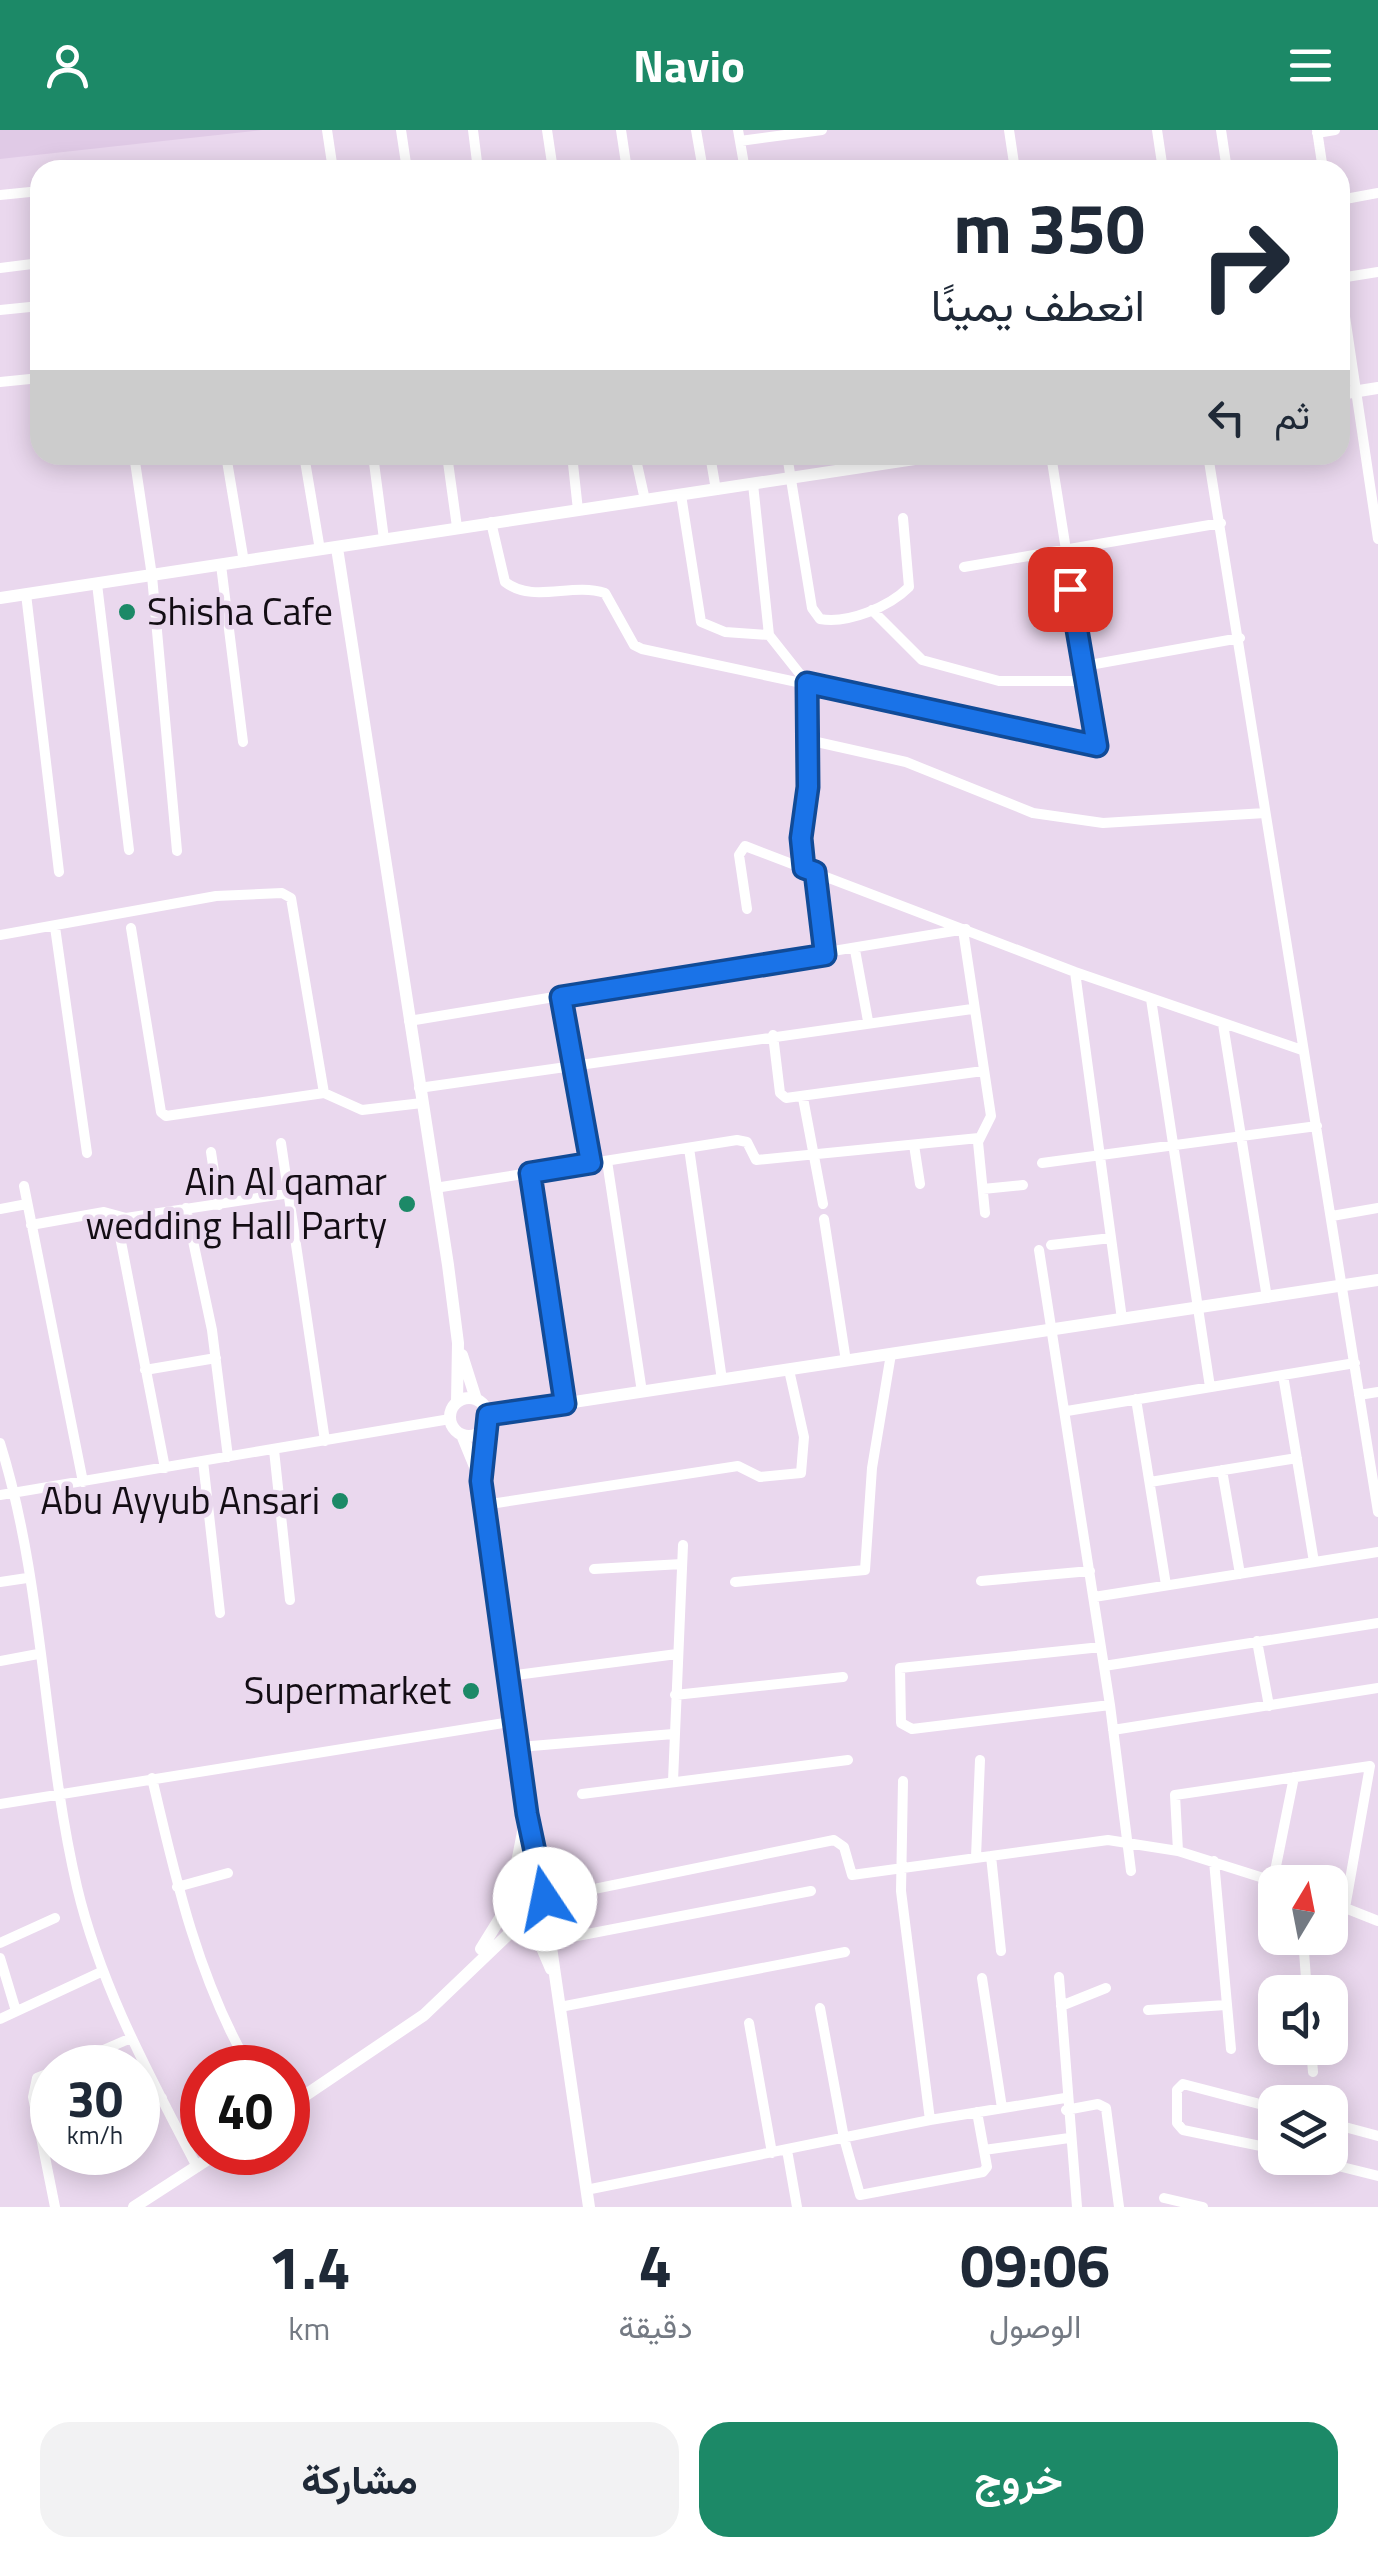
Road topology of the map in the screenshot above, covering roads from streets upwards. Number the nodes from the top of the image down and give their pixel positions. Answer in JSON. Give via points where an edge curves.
{"nodes":[{"id":1,"x":327,"y":130,"type":"edge"},
{"id":2,"x":401,"y":130,"type":"edge"},
{"id":3,"x":472,"y":130,"type":"edge"},
{"id":4,"x":547,"y":130,"type":"edge"},
{"id":5,"x":621,"y":130,"type":"edge"},
{"id":6,"x":696,"y":130,"type":"edge"},
{"id":7,"x":822,"y":130,"type":"edge"},
{"id":8,"x":1009,"y":130,"type":"edge"},
{"id":9,"x":1157,"y":130,"type":"edge"},
{"id":10,"x":1221,"y":130,"type":"edge"},
{"id":11,"x":1335,"y":130,"type":"edge"},
{"id":12,"x":1317,"y":131,"type":"edge"},
{"id":13,"x":739,"y":136,"type":"edge"},
{"id":14,"x":332,"y":160,"type":"edge"},
{"id":15,"x":406,"y":160,"type":"edge"},
{"id":16,"x":476,"y":160,"type":"edge"},
{"id":17,"x":551,"y":160,"type":"edge"},
{"id":18,"x":626,"y":160,"type":"edge"},
{"id":19,"x":700,"y":160,"type":"edge"},
{"id":20,"x":1014,"y":160,"type":"edge"},
{"id":21,"x":1161,"y":160,"type":"edge"},
{"id":22,"x":1226,"y":160,"type":"edge"},
{"id":23,"x":1321,"y":160,"type":"edge"},
{"id":24,"x":30,"y":192,"type":"edge"},
{"id":25,"x":1378,"y":193,"type":"edge"},
{"id":26,"x":0,"y":195,"type":"edge"},
{"id":27,"x":1350,"y":198,"type":"edge"},
{"id":28,"x":30,"y":264,"type":"edge"},
{"id":29,"x":0,"y":268,"type":"edge"},
{"id":30,"x":1378,"y":272,"type":"edge"},
{"id":31,"x":1350,"y":280,"type":"edge"},
{"id":32,"x":30,"y":307,"type":"edge"},
{"id":33,"x":0,"y":310,"type":"edge"},
{"id":34,"x":1350,"y":347,"type":"edge"},
{"id":35,"x":30,"y":379,"type":"edge"},
{"id":36,"x":0,"y":382,"type":"edge"},
{"id":37,"x":1378,"y":388,"type":"edge"},
{"id":38,"x":1357,"y":392,"type":"junction"},
{"id":39,"x":1350,"y":393,"type":"edge"},
{"id":40,"x":135,"y":465,"type":"edge"},
{"id":41,"x":228,"y":465,"type":"edge"},
{"id":42,"x":306,"y":465,"type":"edge"},
{"id":43,"x":374,"y":465,"type":"edge"},
{"id":44,"x":449,"y":465,"type":"edge"},
{"id":45,"x":573,"y":465,"type":"edge"},
{"id":46,"x":637,"y":465,"type":"edge"},
{"id":47,"x":712,"y":465,"type":"edge"},
{"id":48,"x":788,"y":465,"type":"edge"},
{"id":49,"x":868,"y":465,"type":"edge"},
{"id":50,"x":1052,"y":465,"type":"edge"},
{"id":51,"x":1210,"y":465,"type":"edge"},
{"id":52,"x":790,"y":478,"type":"junction"},
{"id":53,"x":754,"y":484,"type":"junction"},
{"id":54,"x":716,"y":490,"type":"junction"},
{"id":55,"x":681,"y":494,"type":"junction"},
{"id":56,"x":645,"y":500,"type":"junction"},
{"id":57,"x":578,"y":510,"type":"junction"},
{"id":58,"x":904,"y":518,"type":"dead end"},
{"id":59,"x":491,"y":522,"type":"junction"},
{"id":60,"x":1221,"y":522,"type":"junction"},
{"id":61,"x":458,"y":526,"type":"junction"},
{"id":62,"x":384,"y":538,"type":"junction"},
{"id":63,"x":1378,"y":539,"type":"edge"},
{"id":64,"x":337,"y":548,"type":"junction"},
{"id":65,"x":320,"y":550,"type":"junction"},
{"id":66,"x":1064,"y":551,"type":"junction"},
{"id":67,"x":244,"y":562,"type":"junction"},
{"id":68,"x":221,"y":565,"type":"junction"},
{"id":69,"x":964,"y":567,"type":"dead end"},
{"id":70,"x":152,"y":576,"type":"junction"},
{"id":71,"x":97,"y":584,"type":"junction"},
{"id":72,"x":26,"y":594,"type":"junction"},
{"id":73,"x":0,"y":598,"type":"edge"},
{"id":74,"x":872,"y":610,"type":"junction"},
{"id":75,"x":769,"y":635,"type":"junction"},
{"id":76,"x":1240,"y":638,"type":"junction"},
{"id":77,"x":1084,"y":666,"type":"junction"},
{"id":78,"x":1087,"y":682,"type":"junction"},
{"id":79,"x":807,"y":683,"type":"junction"},
{"id":80,"x":808,"y":740,"type":"junction"},
{"id":81,"x":243,"y":742,"type":"dead end"},
{"id":82,"x":1264,"y":814,"type":"junction"},
{"id":83,"x":129,"y":850,"type":"dead end"},
{"id":84,"x":177,"y":850,"type":"dead end"},
{"id":85,"x":810,"y":870,"type":"junction"},
{"id":86,"x":60,"y":872,"type":"dead end"},
{"id":87,"x":748,"y":909,"type":"dead end"},
{"id":88,"x":55,"y":926,"type":"junction"},
{"id":89,"x":132,"y":928,"type":"dead end"},
{"id":90,"x":966,"y":929,"type":"junction"},
{"id":91,"x":0,"y":935,"type":"edge"},
{"id":92,"x":855,"y":950,"type":"junction"},
{"id":93,"x":825,"y":955,"type":"junction"},
{"id":94,"x":1075,"y":972,"type":"junction"},
{"id":95,"x":561,"y":997,"type":"junction"},
{"id":96,"x":1152,"y":1000,"type":"junction"},
{"id":97,"x":972,"y":1009,"type":"junction"},
{"id":98,"x":409,"y":1021,"type":"junction"},
{"id":99,"x":868,"y":1021,"type":"junction"},
{"id":100,"x":1224,"y":1024,"type":"junction"},
{"id":101,"x":773,"y":1035,"type":"junction"},
{"id":102,"x":1302,"y":1050,"type":"junction"},
{"id":103,"x":573,"y":1065,"type":"junction"},
{"id":104,"x":983,"y":1070,"type":"junction"},
{"id":105,"x":324,"y":1093,"type":"junction"},
{"id":106,"x":420,"y":1096,"type":"junction"},
{"id":107,"x":803,"y":1098,"type":"junction"},
{"id":108,"x":1317,"y":1126,"type":"junction"},
{"id":109,"x":979,"y":1138,"type":"junction"},
{"id":110,"x":1242,"y":1138,"type":"junction"},
{"id":111,"x":281,"y":1143,"type":"dead end"},
{"id":112,"x":914,"y":1146,"type":"junction"},
{"id":113,"x":689,"y":1148,"type":"junction"},
{"id":114,"x":1171,"y":1148,"type":"junction"},
{"id":115,"x":211,"y":1152,"type":"dead end"},
{"id":116,"x":87,"y":1154,"type":"dead end"},
{"id":117,"x":816,"y":1156,"type":"junction"},
{"id":118,"x":1100,"y":1158,"type":"junction"},
{"id":119,"x":608,"y":1161,"type":"junction"},
{"id":120,"x":591,"y":1163,"type":"junction"},
{"id":121,"x":1042,"y":1163,"type":"dead end"},
{"id":122,"x":530,"y":1173,"type":"junction"},
{"id":123,"x":920,"y":1184,"type":"dead end"},
{"id":124,"x":1023,"y":1185,"type":"dead end"},
{"id":125,"x":24,"y":1186,"type":"dead end"},
{"id":126,"x":435,"y":1188,"type":"junction"},
{"id":127,"x":983,"y":1189,"type":"junction"},
{"id":128,"x":290,"y":1193,"type":"junction"},
{"id":129,"x":27,"y":1204,"type":"junction"},
{"id":130,"x":219,"y":1204,"type":"junction"},
{"id":131,"x":823,"y":1204,"type":"dead end"},
{"id":132,"x":186,"y":1208,"type":"junction"},
{"id":133,"x":1378,"y":1208,"type":"edge"},
{"id":134,"x":0,"y":1209,"type":"edge"},
{"id":135,"x":985,"y":1212,"type":"dead end"},
{"id":136,"x":116,"y":1216,"type":"junction"},
{"id":137,"x":1332,"y":1216,"type":"junction"},
{"id":138,"x":824,"y":1219,"type":"dead end"},
{"id":139,"x":32,"y":1224,"type":"junction"},
{"id":140,"x":1111,"y":1238,"type":"junction"},
{"id":141,"x":1051,"y":1245,"type":"dead end"},
{"id":142,"x":1040,"y":1250,"type":"dead end"},
{"id":143,"x":1378,"y":1280,"type":"edge"},
{"id":144,"x":1344,"y":1285,"type":"junction"},
{"id":145,"x":1266,"y":1298,"type":"junction"},
{"id":146,"x":1195,"y":1309,"type":"junction"},
{"id":147,"x":1122,"y":1320,"type":"junction"},
{"id":148,"x":1053,"y":1328,"type":"junction"},
{"id":149,"x":458,"y":1343,"type":"junction"},
{"id":150,"x":891,"y":1354,"type":"junction"},
{"id":151,"x":216,"y":1358,"type":"junction"},
{"id":152,"x":846,"y":1361,"type":"junction"},
{"id":153,"x":1354,"y":1364,"type":"junction"},
{"id":154,"x":145,"y":1370,"type":"junction"},
{"id":155,"x":789,"y":1370,"type":"junction"},
{"id":156,"x":1284,"y":1375,"type":"junction"},
{"id":157,"x":722,"y":1380,"type":"junction"},
{"id":158,"x":1210,"y":1387,"type":"junction"},
{"id":159,"x":642,"y":1392,"type":"junction"},
{"id":160,"x":1378,"y":1392,"type":"edge"},
{"id":161,"x":1359,"y":1394,"type":"junction"},
{"id":162,"x":476,"y":1399,"type":"junction"},
{"id":163,"x":1136,"y":1400,"type":"junction"},
{"id":164,"x":457,"y":1402,"type":"junction"},
{"id":165,"x":565,"y":1404,"type":"junction"},
{"id":166,"x":1067,"y":1411,"type":"junction"},
{"id":167,"x":488,"y":1415,"type":"junction"},
{"id":168,"x":450,"y":1419,"type":"junction"},
{"id":169,"x":484,"y":1430,"type":"junction"},
{"id":170,"x":462,"y":1434,"type":"junction"},
{"id":171,"x":325,"y":1441,"type":"junction"},
{"id":172,"x":0,"y":1444,"type":"edge"},
{"id":173,"x":274,"y":1450,"type":"junction"},
{"id":174,"x":228,"y":1457,"type":"junction"},
{"id":175,"x":1297,"y":1458,"type":"junction"},
{"id":176,"x":203,"y":1462,"type":"junction"},
{"id":177,"x":1374,"y":1466,"type":"edge"},
{"id":178,"x":165,"y":1468,"type":"junction"},
{"id":179,"x":1222,"y":1470,"type":"junction"},
{"id":180,"x":481,"y":1481,"type":"junction"},
{"id":181,"x":83,"y":1482,"type":"junction"},
{"id":182,"x":1150,"y":1482,"type":"junction"},
{"id":183,"x":16,"y":1493,"type":"junction"},
{"id":184,"x":0,"y":1495,"type":"edge"},
{"id":185,"x":484,"y":1505,"type":"junction"},
{"id":186,"x":1378,"y":1512,"type":"edge"},
{"id":187,"x":683,"y":1545,"type":"dead end"},
{"id":188,"x":1378,"y":1552,"type":"edge"},
{"id":189,"x":1314,"y":1562,"type":"junction"},
{"id":190,"x":682,"y":1564,"type":"junction"},
{"id":191,"x":594,"y":1568,"type":"dead end"},
{"id":192,"x":1090,"y":1571,"type":"junction"},
{"id":193,"x":1240,"y":1574,"type":"junction"},
{"id":194,"x":27,"y":1578,"type":"junction"},
{"id":195,"x":982,"y":1581,"type":"dead end"},
{"id":196,"x":0,"y":1582,"type":"edge"},
{"id":197,"x":735,"y":1582,"type":"dead end"},
{"id":198,"x":1166,"y":1586,"type":"junction"},
{"id":199,"x":1094,"y":1597,"type":"junction"},
{"id":200,"x":290,"y":1600,"type":"dead end"},
{"id":201,"x":220,"y":1614,"type":"dead end"},
{"id":202,"x":1378,"y":1623,"type":"edge"},
{"id":203,"x":1258,"y":1642,"type":"junction"},
{"id":204,"x":1101,"y":1647,"type":"junction"},
{"id":205,"x":38,"y":1654,"type":"junction"},
{"id":206,"x":677,"y":1654,"type":"junction"},
{"id":207,"x":0,"y":1660,"type":"edge"},
{"id":208,"x":1104,"y":1666,"type":"junction"},
{"id":209,"x":508,"y":1676,"type":"junction"},
{"id":210,"x":844,"y":1677,"type":"dead end"},
{"id":211,"x":1378,"y":1688,"type":"edge"},
{"id":212,"x":675,"y":1694,"type":"junction"},
{"id":213,"x":1110,"y":1706,"type":"junction"},
{"id":214,"x":1268,"y":1706,"type":"junction"},
{"id":215,"x":516,"y":1721,"type":"junction"},
{"id":216,"x":1113,"y":1730,"type":"junction"},
{"id":217,"x":673,"y":1734,"type":"junction"},
{"id":218,"x":520,"y":1748,"type":"junction"},
{"id":219,"x":848,"y":1760,"type":"dead end"},
{"id":220,"x":980,"y":1760,"type":"dead end"},
{"id":221,"x":1294,"y":1777,"type":"junction"},
{"id":222,"x":152,"y":1778,"type":"junction"},
{"id":223,"x":673,"y":1781,"type":"junction"},
{"id":224,"x":903,"y":1781,"type":"dead end"},
{"id":225,"x":582,"y":1794,"type":"dead end"},
{"id":226,"x":58,"y":1795,"type":"junction"},
{"id":227,"x":0,"y":1804,"type":"edge"},
{"id":228,"x":527,"y":1814,"type":"junction"},
{"id":229,"x":1128,"y":1840,"type":"junction"},
{"id":230,"x":1178,"y":1851,"type":"junction"},
{"id":231,"x":991,"y":1856,"type":"junction"},
{"id":232,"x":976,"y":1858,"type":"junction"},
{"id":233,"x":1214,"y":1861,"type":"junction"},
{"id":234,"x":1278,"y":1865,"type":"edge"},
{"id":235,"x":902,"y":1871,"type":"junction"},
{"id":236,"x":1131,"y":1872,"type":"dead end"},
{"id":237,"x":228,"y":1873,"type":"dead end"},
{"id":238,"x":1258,"y":1876,"type":"edge"},
{"id":239,"x":177,"y":1887,"type":"junction"},
{"id":240,"x":1348,"y":1889,"type":"edge"},
{"id":241,"x":811,"y":1890,"type":"dead end"},
{"id":242,"x":508,"y":1902,"type":"junction"},
{"id":243,"x":546,"y":1906,"type":"junction"},
{"id":244,"x":1348,"y":1910,"type":"edge"},
{"id":245,"x":55,"y":1918,"type":"dead end"},
{"id":246,"x":1378,"y":1921,"type":"edge"},
{"id":247,"x":521,"y":1929,"type":"junction"},
{"id":248,"x":551,"y":1941,"type":"junction"},
{"id":249,"x":0,"y":1943,"type":"edge"},
{"id":250,"x":1001,"y":1951,"type":"dead end"},
{"id":251,"x":845,"y":1952,"type":"dead end"},
{"id":252,"x":0,"y":1958,"type":"edge"},
{"id":253,"x":470,"y":1968,"type":"junction"},
{"id":254,"x":101,"y":1972,"type":"junction"},
{"id":255,"x":1059,"y":1977,"type":"dead end"},
{"id":256,"x":982,"y":1978,"type":"dead end"},
{"id":257,"x":557,"y":1984,"type":"junction"},
{"id":258,"x":1106,"y":1988,"type":"dead end"},
{"id":259,"x":1226,"y":2005,"type":"junction"},
{"id":260,"x":1061,"y":2006,"type":"junction"},
{"id":261,"x":560,"y":2007,"type":"junction"},
{"id":262,"x":820,"y":2008,"type":"dead end"},
{"id":263,"x":1148,"y":2010,"type":"dead end"},
{"id":264,"x":16,"y":2011,"type":"junction"},
{"id":265,"x":0,"y":2019,"type":"edge"},
{"id":266,"x":749,"y":2023,"type":"dead end"},
{"id":267,"x":131,"y":2038,"type":"junction"},
{"id":268,"x":115,"y":2045,"type":"edge"},
{"id":269,"x":236,"y":2045,"type":"edge"},
{"id":270,"x":1231,"y":2049,"type":"dead end"},
{"id":271,"x":1312,"y":2065,"type":"edge"},
{"id":272,"x":1313,"y":2072,"type":"dead end"},
{"id":273,"x":310,"y":2092,"type":"edge"},
{"id":274,"x":162,"y":2098,"type":"joint"},
{"id":275,"x":1066,"y":2104,"type":"junction"},
{"id":276,"x":1258,"y":2104,"type":"edge"},
{"id":277,"x":1002,"y":2108,"type":"junction"},
{"id":278,"x":978,"y":2112,"type":"junction"},
{"id":279,"x":930,"y":2120,"type":"junction"},
{"id":280,"x":1348,"y":2127,"type":"edge"},
{"id":281,"x":180,"y":2133,"type":"edge"},
{"id":282,"x":1378,"y":2136,"type":"edge"},
{"id":283,"x":844,"y":2138,"type":"junction"},
{"id":284,"x":1069,"y":2138,"type":"junction"},
{"id":285,"x":1258,"y":2145,"type":"edge"},
{"id":286,"x":787,"y":2150,"type":"junction"},
{"id":287,"x":984,"y":2150,"type":"junction"},
{"id":288,"x":772,"y":2153,"type":"junction"},
{"id":289,"x":1348,"y":2168,"type":"edge"},
{"id":290,"x":51,"y":2175,"type":"edge"},
{"id":291,"x":184,"y":2175,"type":"edge"},
{"id":292,"x":1378,"y":2176,"type":"edge"},
{"id":293,"x":586,"y":2190,"type":"junction"},
{"id":294,"x":1164,"y":2198,"type":"dead end"},
{"id":295,"x":55,"y":2207,"type":"edge"},
{"id":296,"x":134,"y":2207,"type":"edge"},
{"id":297,"x":589,"y":2207,"type":"edge"},
{"id":298,"x":797,"y":2207,"type":"edge"},
{"id":299,"x":1077,"y":2207,"type":"edge"},
{"id":300,"x":1120,"y":2207,"type":"edge"},
{"id":301,"x":1203,"y":2207,"type":"edge"}],
"edges":[{"from":1,"to":14,"type":"street"},
{"from":2,"to":15,"type":"street"},
{"from":3,"to":16,"type":"street"},
{"from":4,"to":17,"type":"street"},
{"from":5,"to":18,"type":"street"},
{"from":6,"to":19,"type":"street"},
{"from":7,"to":13,"type":"street"},
{"from":8,"to":20,"type":"street"},
{"from":9,"to":21,"type":"street"},
{"from":10,"to":22,"type":"street"},
{"from":11,"to":12,"type":"street"},
{"from":12,"to":23,"type":"street"},
{"from":24,"to":26,"type":"street"},
{"from":25,"to":27,"type":"street"},
{"from":28,"to":29,"type":"street"},
{"from":30,"to":31,"type":"street"},
{"from":32,"to":33,"type":"street"},
{"from":34,"to":38,"type":"street"},
{"from":35,"to":36,"type":"street"},
{"from":37,"to":38,"type":"street"},
{"from":38,"to":39,"type":"street"},
{"from":38,"to":63,"type":"street"},
{"from":40,"to":70,"type":"street"},
{"from":41,"to":67,"type":"street"},
{"from":42,"to":65,"type":"street"},
{"from":43,"to":62,"type":"street"},
{"from":44,"to":61,"type":"street"},
{"from":45,"to":57,"type":"street"},
{"from":46,"to":56,"type":"street"},
{"from":47,"to":54,"type":"street"},
{"from":48,"to":52,"type":"street"},
{"from":49,"to":52,"type":"street"},
{"from":50,"to":66,"type":"street"},
{"from":51,"to":60,"type":"street"},
{"from":52,"to":53,"type":"street"},
{"from":52,"to":74,"type":"street","via":[[812,608],[834,622]]},
{"from":53,"to":54,"type":"street"},
{"from":53,"to":75,"type":"street"},
{"from":54,"to":55,"type":"street"},
{"from":55,"to":56,"type":"street"},
{"from":55,"to":75,"type":"street","via":[[701,622],[725,632]]},
{"from":56,"to":57,"type":"street"},
{"from":57,"to":59,"type":"street"},
{"from":58,"to":74,"type":"street","via":[[909,586]]},
{"from":59,"to":61,"type":"street"},
{"from":59,"to":79,"type":"street","via":[[501,576],[516,590],[600,591],[634,646]]},
{"from":60,"to":66,"type":"street"},
{"from":60,"to":76,"type":"street"},
{"from":61,"to":62,"type":"street"},
{"from":62,"to":64,"type":"street"},
{"from":64,"to":65,"type":"street"},
{"from":64,"to":98,"type":"street"},
{"from":65,"to":67,"type":"street"},
{"from":66,"to":69,"type":"street"},
{"from":66,"to":77,"type":"street"},
{"from":67,"to":68,"type":"street"},
{"from":68,"to":70,"type":"street"},
{"from":68,"to":81,"type":"street"},
{"from":70,"to":71,"type":"street"},
{"from":70,"to":84,"type":"street"},
{"from":71,"to":72,"type":"street"},
{"from":71,"to":83,"type":"street"},
{"from":72,"to":73,"type":"street"},
{"from":72,"to":86,"type":"street"},
{"from":74,"to":78,"type":"street","via":[[922,660],[999,681]]},
{"from":75,"to":79,"type":"street"},
{"from":76,"to":77,"type":"street"},
{"from":76,"to":82,"type":"street"},
{"from":77,"to":78,"type":"street"},
{"from":78,"to":79,"type":"street","via":[[1097,746]]},
{"from":79,"to":80,"type":"street"},
{"from":80,"to":82,"type":"street","via":[[906,762],[1033,813],[1103,823]]},
{"from":80,"to":85,"type":"street","via":[[801,838]]},
{"from":82,"to":102,"type":"street"},
{"from":85,"to":87,"type":"street","via":[[742,848]]},
{"from":85,"to":90,"type":"street"},
{"from":85,"to":93,"type":"street"},
{"from":88,"to":91,"type":"street"},
{"from":88,"to":105,"type":"street","via":[[235,894],[274,890],[291,898]]},
{"from":88,"to":116,"type":"street"},
{"from":89,"to":105,"type":"street","via":[[161,1112],[172,1118]]},
{"from":90,"to":92,"type":"street"},
{"from":90,"to":94,"type":"street"},
{"from":90,"to":97,"type":"street"},
{"from":92,"to":93,"type":"street"},
{"from":92,"to":99,"type":"street"},
{"from":93,"to":95,"type":"street"},
{"from":94,"to":96,"type":"street"},
{"from":94,"to":118,"type":"street"},
{"from":95,"to":98,"type":"street"},
{"from":95,"to":103,"type":"street"},
{"from":96,"to":100,"type":"street"},
{"from":96,"to":114,"type":"street"},
{"from":97,"to":99,"type":"street"},
{"from":97,"to":104,"type":"street"},
{"from":98,"to":106,"type":"street"},
{"from":99,"to":101,"type":"street"},
{"from":100,"to":102,"type":"street"},
{"from":100,"to":110,"type":"street"},
{"from":101,"to":103,"type":"street"},
{"from":101,"to":107,"type":"street","via":[[782,1096]]},
{"from":102,"to":108,"type":"street"},
{"from":103,"to":106,"type":"street"},
{"from":103,"to":120,"type":"street"},
{"from":104,"to":107,"type":"street"},
{"from":104,"to":109,"type":"street","via":[[991,1121]]},
{"from":105,"to":106,"type":"street","via":[[362,1110]]},
{"from":106,"to":126,"type":"street"},
{"from":107,"to":117,"type":"street"},
{"from":108,"to":110,"type":"street"},
{"from":108,"to":137,"type":"street"},
{"from":109,"to":112,"type":"street"},
{"from":109,"to":127,"type":"street"},
{"from":110,"to":114,"type":"street"},
{"from":110,"to":145,"type":"street"},
{"from":111,"to":128,"type":"street"},
{"from":112,"to":117,"type":"street"},
{"from":112,"to":123,"type":"street"},
{"from":113,"to":117,"type":"street","via":[[737,1140],[747,1142],[756,1160]]},
{"from":113,"to":119,"type":"street"},
{"from":113,"to":157,"type":"street"},
{"from":114,"to":118,"type":"street"},
{"from":114,"to":146,"type":"street"},
{"from":115,"to":130,"type":"street"},
{"from":117,"to":131,"type":"street"},
{"from":118,"to":121,"type":"street"},
{"from":118,"to":140,"type":"street"},
{"from":119,"to":120,"type":"street"},
{"from":119,"to":159,"type":"street"},
{"from":120,"to":122,"type":"street"},
{"from":122,"to":126,"type":"street"},
{"from":122,"to":165,"type":"street"},
{"from":124,"to":127,"type":"street"},
{"from":125,"to":129,"type":"street"},
{"from":126,"to":149,"type":"street"},
{"from":127,"to":135,"type":"street"},
{"from":128,"to":130,"type":"street"},
{"from":128,"to":171,"type":"street"},
{"from":129,"to":134,"type":"street"},
{"from":129,"to":139,"type":"street"},
{"from":130,"to":132,"type":"street"},
{"from":132,"to":136,"type":"street"},
{"from":132,"to":151,"type":"street"},
{"from":133,"to":137,"type":"street"},
{"from":136,"to":139,"type":"street","via":[[104,1212]]},
{"from":136,"to":154,"type":"street"},
{"from":137,"to":144,"type":"street"},
{"from":138,"to":152,"type":"street"},
{"from":139,"to":181,"type":"street"},
{"from":140,"to":141,"type":"street"},
{"from":140,"to":147,"type":"street"},
{"from":142,"to":148,"type":"street"},
{"from":143,"to":144,"type":"street"},
{"from":144,"to":145,"type":"street"},
{"from":144,"to":153,"type":"street"},
{"from":145,"to":146,"type":"street"},
{"from":146,"to":147,"type":"street"},
{"from":146,"to":158,"type":"street"},
{"from":147,"to":148,"type":"street"},
{"from":148,"to":150,"type":"street"},
{"from":148,"to":166,"type":"street"},
{"from":149,"to":162,"type":"street"},
{"from":149,"to":164,"type":"street"},
{"from":150,"to":152,"type":"street"},
{"from":150,"to":197,"type":"street","via":[[872,1468],[865,1570]]},
{"from":151,"to":154,"type":"street"},
{"from":151,"to":174,"type":"street"},
{"from":152,"to":155,"type":"street"},
{"from":153,"to":156,"type":"street"},
{"from":153,"to":161,"type":"street"},
{"from":154,"to":178,"type":"street"},
{"from":155,"to":157,"type":"street"},
{"from":155,"to":185,"type":"street","via":[[804,1438],[801,1474],[760,1477],[738,1466]]},
{"from":156,"to":158,"type":"street"},
{"from":156,"to":175,"type":"street"},
{"from":157,"to":159,"type":"street"},
{"from":158,"to":163,"type":"street"},
{"from":159,"to":165,"type":"street"},
{"from":160,"to":161,"type":"street"},
{"from":161,"to":177,"type":"street"},
{"from":162,"to":164,"type":"street"},
{"from":162,"to":167,"type":"street"},
{"from":163,"to":166,"type":"street"},
{"from":163,"to":182,"type":"street"},
{"from":164,"to":168,"type":"street"},
{"from":165,"to":167,"type":"street"},
{"from":166,"to":192,"type":"street"},
{"from":167,"to":169,"type":"street"},
{"from":168,"to":170,"type":"street"},
{"from":168,"to":171,"type":"street"},
{"from":169,"to":170,"type":"street"},
{"from":169,"to":180,"type":"street"},
{"from":170,"to":180,"type":"street"},
{"from":171,"to":173,"type":"street"},
{"from":172,"to":183,"type":"street"},
{"from":173,"to":174,"type":"street"},
{"from":173,"to":200,"type":"street"},
{"from":174,"to":176,"type":"street"},
{"from":175,"to":179,"type":"street"},
{"from":175,"to":189,"type":"street"},
{"from":176,"to":178,"type":"street"},
{"from":176,"to":201,"type":"street"},
{"from":177,"to":186,"type":"street"},
{"from":178,"to":181,"type":"street"},
{"from":179,"to":182,"type":"street"},
{"from":179,"to":193,"type":"street"},
{"from":180,"to":185,"type":"street"},
{"from":181,"to":183,"type":"street"},
{"from":182,"to":198,"type":"street"},
{"from":183,"to":184,"type":"street"},
{"from":183,"to":194,"type":"street"},
{"from":185,"to":209,"type":"street"},
{"from":187,"to":190,"type":"street"},
{"from":188,"to":189,"type":"street"},
{"from":189,"to":193,"type":"street"},
{"from":190,"to":191,"type":"street"},
{"from":190,"to":206,"type":"street"},
{"from":192,"to":195,"type":"street"},
{"from":192,"to":199,"type":"street"},
{"from":193,"to":198,"type":"street"},
{"from":194,"to":196,"type":"street"},
{"from":194,"to":205,"type":"street"},
{"from":198,"to":199,"type":"street"},
{"from":199,"to":204,"type":"street"},
{"from":202,"to":203,"type":"street"},
{"from":203,"to":208,"type":"street"},
{"from":203,"to":214,"type":"street"},
{"from":204,"to":208,"type":"street"},
{"from":204,"to":213,"type":"street","via":[[900,1668],[902,1723],[912,1728]]},
{"from":205,"to":207,"type":"street"},
{"from":205,"to":226,"type":"street"},
{"from":206,"to":209,"type":"street"},
{"from":206,"to":212,"type":"street"},
{"from":208,"to":213,"type":"street"},
{"from":209,"to":215,"type":"street"},
{"from":210,"to":212,"type":"street"},
{"from":211,"to":214,"type":"street"},
{"from":212,"to":217,"type":"street"},
{"from":213,"to":216,"type":"street"},
{"from":214,"to":216,"type":"street"},
{"from":215,"to":218,"type":"street"},
{"from":215,"to":222,"type":"street"},
{"from":216,"to":229,"type":"street"},
{"from":217,"to":218,"type":"street"},
{"from":217,"to":223,"type":"street"},
{"from":218,"to":228,"type":"street"},
{"from":219,"to":223,"type":"street"},
{"from":220,"to":232,"type":"street"},
{"from":221,"to":230,"type":"street","via":[[1175,1795]]},
{"from":221,"to":234,"type":"street"},
{"from":221,"to":240,"type":"street","via":[[1373,1768]]},
{"from":222,"to":226,"type":"street"},
{"from":222,"to":239,"type":"street"},
{"from":223,"to":225,"type":"street"},
{"from":224,"to":235,"type":"street"},
{"from":226,"to":227,"type":"street"},
{"from":226,"to":254,"type":"street"},
{"from":228,"to":242,"type":"street"},
{"from":228,"to":243,"type":"street"},
{"from":229,"to":230,"type":"street"},
{"from":229,"to":231,"type":"street"},
{"from":229,"to":236,"type":"street"},
{"from":230,"to":233,"type":"street"},
{"from":231,"to":232,"type":"street"},
{"from":231,"to":250,"type":"street"},
{"from":232,"to":235,"type":"street"},
{"from":233,"to":238,"type":"street"},
{"from":233,"to":259,"type":"street"},
{"from":235,"to":243,"type":"street","via":[[852,1875],[844,1847],[834,1840]]},
{"from":235,"to":279,"type":"street"},
{"from":237,"to":239,"type":"street"},
{"from":239,"to":269,"type":"street"},
{"from":241,"to":248,"type":"street"},
{"from":242,"to":243,"type":"street","via":[[530,1890]]},
{"from":242,"to":247,"type":"street","via":[[507,1916]]},
{"from":242,"to":253,"type":"street"},
{"from":243,"to":247,"type":"street","via":[[539,1926]]},
{"from":243,"to":248,"type":"street"},
{"from":244,"to":246,"type":"street"},
{"from":245,"to":249,"type":"street"},
{"from":247,"to":253,"type":"street"},
{"from":247,"to":257,"type":"street","via":[[542,1948]]},
{"from":248,"to":257,"type":"street"},
{"from":251,"to":261,"type":"street"},
{"from":252,"to":264,"type":"street"},
{"from":253,"to":273,"type":"street","via":[[424,2015]]},
{"from":254,"to":264,"type":"street"},
{"from":254,"to":267,"type":"street"},
{"from":255,"to":260,"type":"street"},
{"from":256,"to":277,"type":"street"},
{"from":257,"to":261,"type":"street"},
{"from":258,"to":260,"type":"street"},
{"from":259,"to":263,"type":"street"},
{"from":259,"to":270,"type":"street"},
{"from":260,"to":275,"type":"street"},
{"from":261,"to":293,"type":"street"},
{"from":262,"to":283,"type":"street"},
{"from":264,"to":265,"type":"street"},
{"from":266,"to":288,"type":"street"},
{"from":267,"to":268,"type":"street"},
{"from":267,"to":274,"type":"street"},
{"from":271,"to":272,"type":"street"},
{"from":274,"to":281,"type":"street"},
{"from":275,"to":277,"type":"street"},
{"from":275,"to":284,"type":"street"},
{"from":275,"to":300,"type":"street","via":[[1106,2108]]},
{"from":276,"to":285,"type":"street","via":[[1182,2084],[1176,2090],[1183,2130]]},
{"from":277,"to":278,"type":"street"},
{"from":278,"to":279,"type":"street"},
{"from":278,"to":287,"type":"street"},
{"from":279,"to":283,"type":"street"},
{"from":280,"to":282,"type":"street"},
{"from":283,"to":286,"type":"street"},
{"from":283,"to":287,"type":"street","via":[[860,2194],[983,2172]]},
{"from":284,"to":287,"type":"street"},
{"from":284,"to":299,"type":"street"},
{"from":286,"to":288,"type":"street"},
{"from":286,"to":298,"type":"street"},
{"from":288,"to":293,"type":"street"},
{"from":289,"to":292,"type":"street"},
{"from":290,"to":295,"type":"street"},
{"from":291,"to":296,"type":"street"},
{"from":293,"to":297,"type":"street"},
{"from":294,"to":301,"type":"street"}]}
